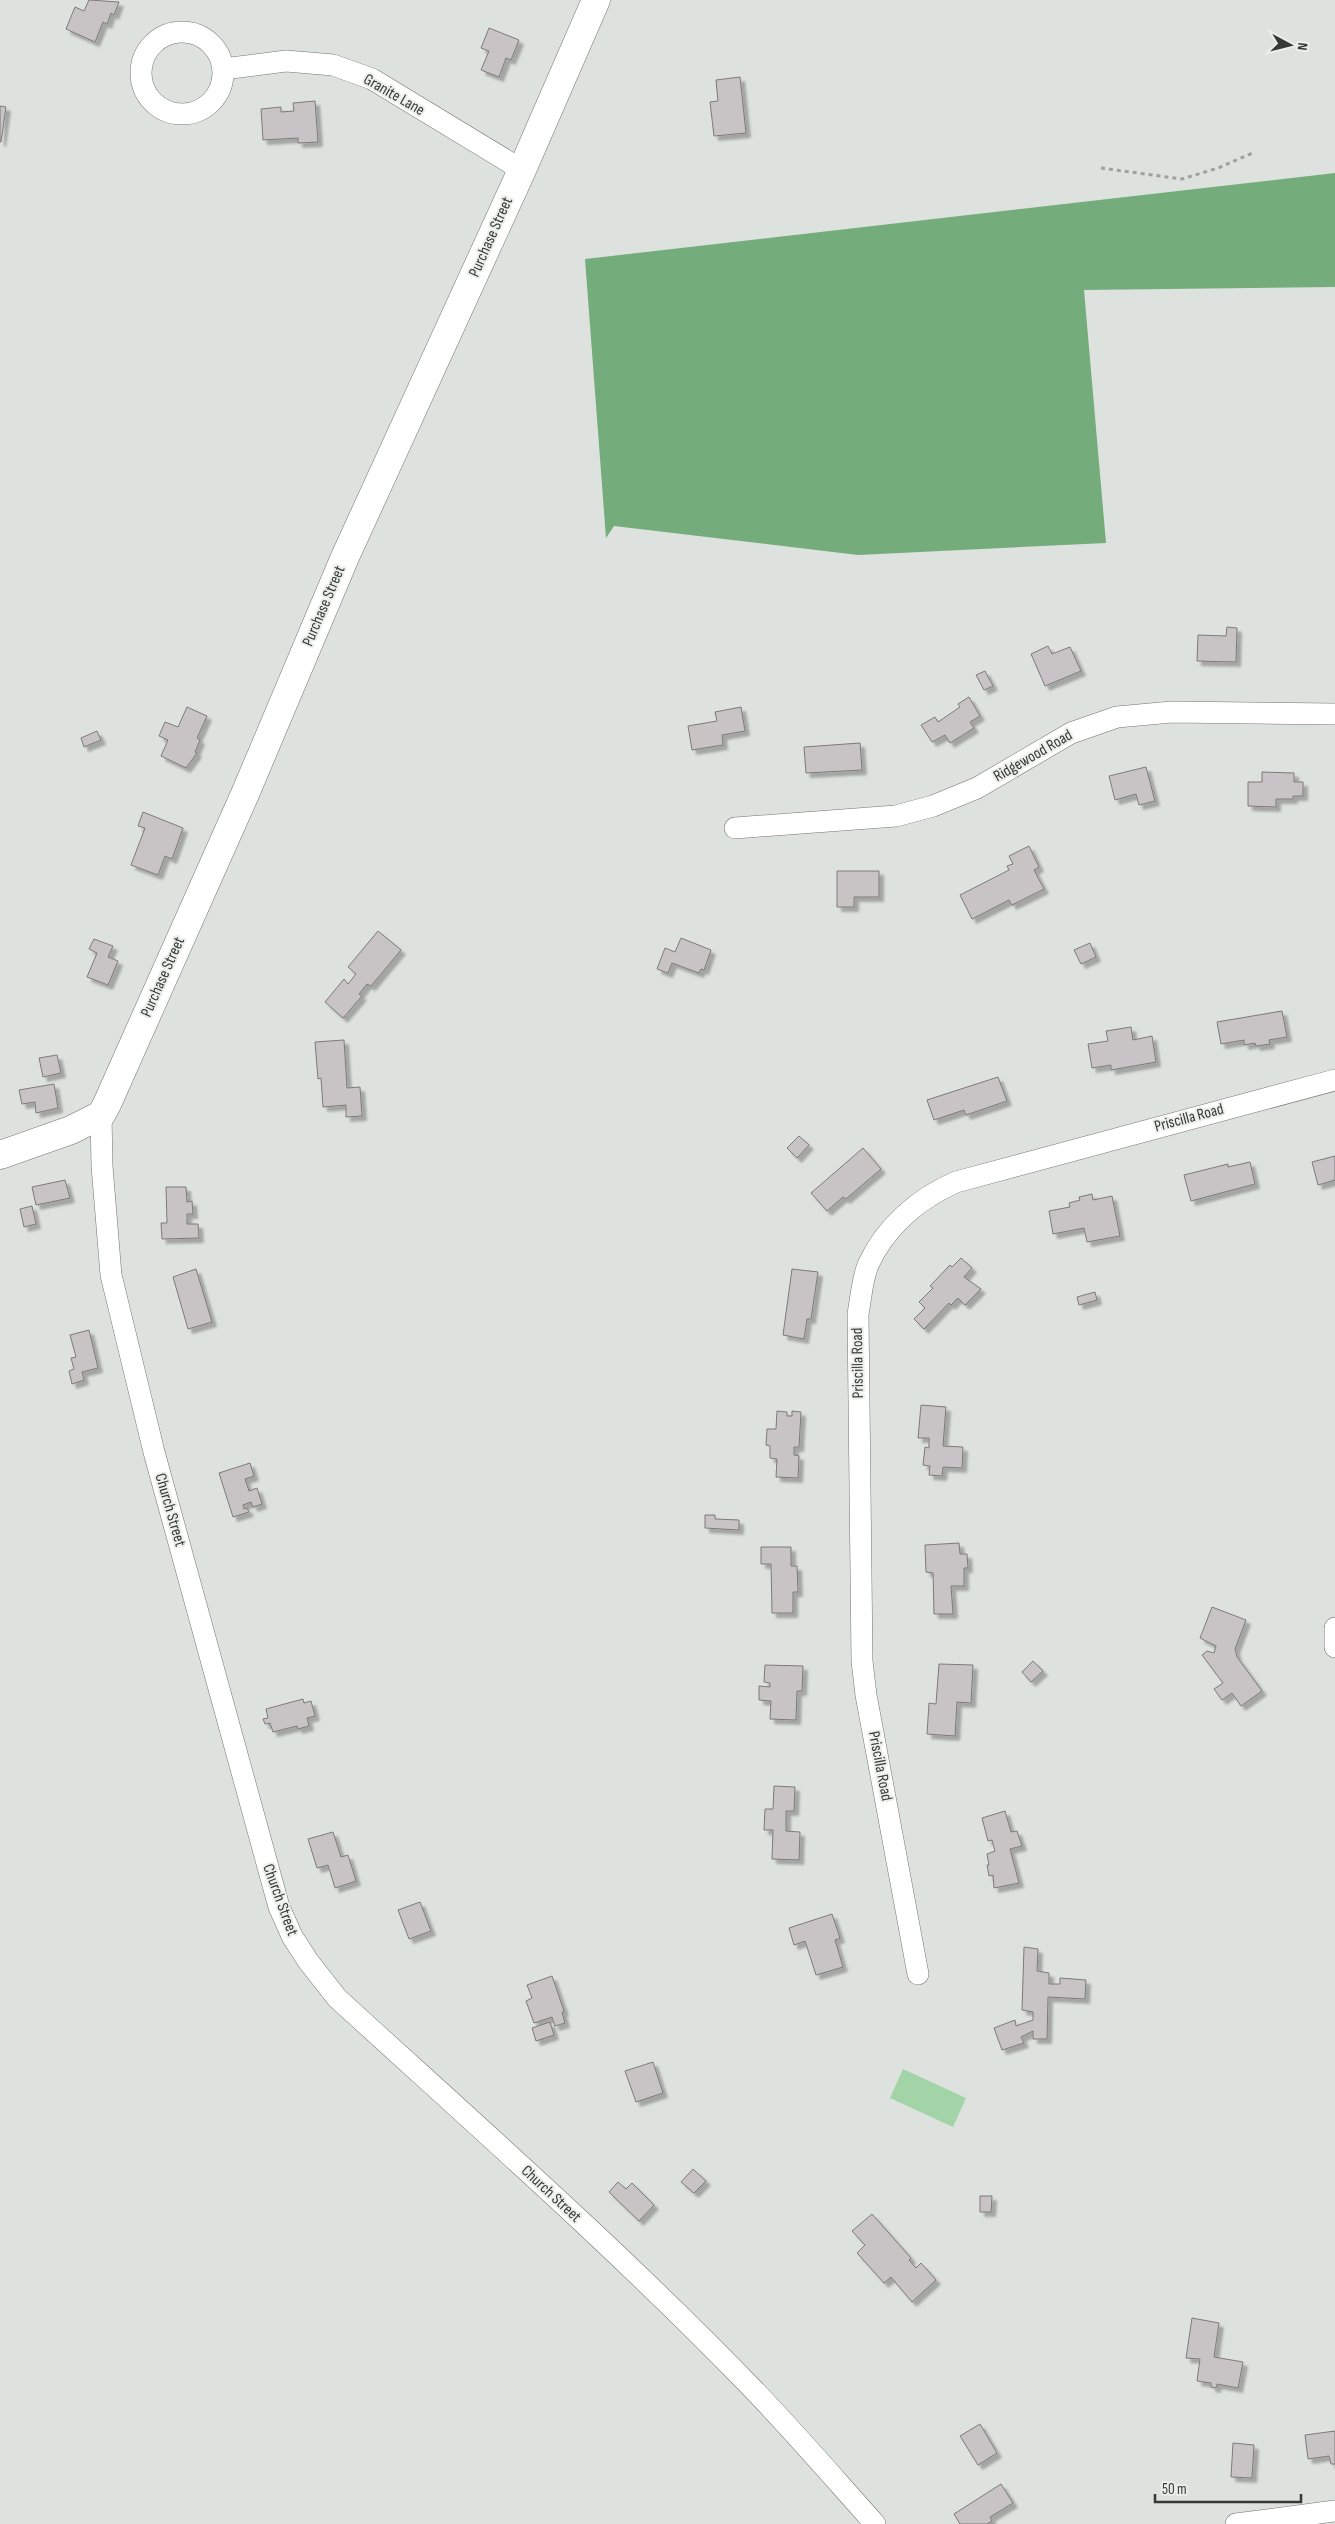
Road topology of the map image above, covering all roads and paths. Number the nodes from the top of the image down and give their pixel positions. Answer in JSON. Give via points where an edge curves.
{"nodes":[{"id":1,"x":596,"y":0,"type":"edge"},
{"id":2,"x":223,"y":69,"type":"dead end"},
{"id":3,"x":1255,"y":152,"type":"dead end"},
{"id":4,"x":1101,"y":168,"type":"dead end"},
{"id":5,"x":522,"y":170,"type":"junction"},
{"id":6,"x":1335,"y":714,"type":"edge"},
{"id":7,"x":735,"y":828,"type":"dead end"},
{"id":8,"x":1335,"y":1080,"type":"edge"},
{"id":9,"x":101,"y":1115,"type":"junction"},
{"id":10,"x":0,"y":1155,"type":"edge"},
{"id":11,"x":1335,"y":1628,"type":"edge"},
{"id":12,"x":1335,"y":1647,"type":"edge"},
{"id":13,"x":918,"y":1974,"type":"dead end"},
{"id":14,"x":1335,"y":2511,"type":"edge"},
{"id":15,"x":876,"y":2524,"type":"edge"},
{"id":16,"x":1236,"y":2524,"type":"edge"}],
"edges":[{"from":1,"to":5,"type":"street","name":"Purchase Street"},
{"from":2,"to":5,"type":"street","name":"Granite Lane","via":[[286,61],[333,65],[372,79]]},
{"from":3,"to":4,"type":"path","via":[[1182,179]]},
{"from":5,"to":9,"type":"street","name":"Purchase Street","via":[[345,557],[246,794]]},
{"from":6,"to":7,"type":"street","name":"Ridgewood Road","via":[[1172,712],[1117,717],[1084,727],[977,788],[921,810],[896,816]]},
{"from":8,"to":13,"type":"street","name":"Priscilla Road","via":[[956,1182],[936,1191],[908,1212],[885,1238],[868,1266],[858,1314],[862,1661]]},
{"from":9,"to":10,"type":"street","via":[[71,1130]]},
{"from":9,"to":15,"type":"street","name":"Church Street","via":[[111,1275],[154,1452],[269,1873],[292,1936],[337,1998],[595,2234],[686,2322],[749,2385]]},
{"from":11,"to":12,"type":"street"},
{"from":14,"to":16,"type":"street"}]}
